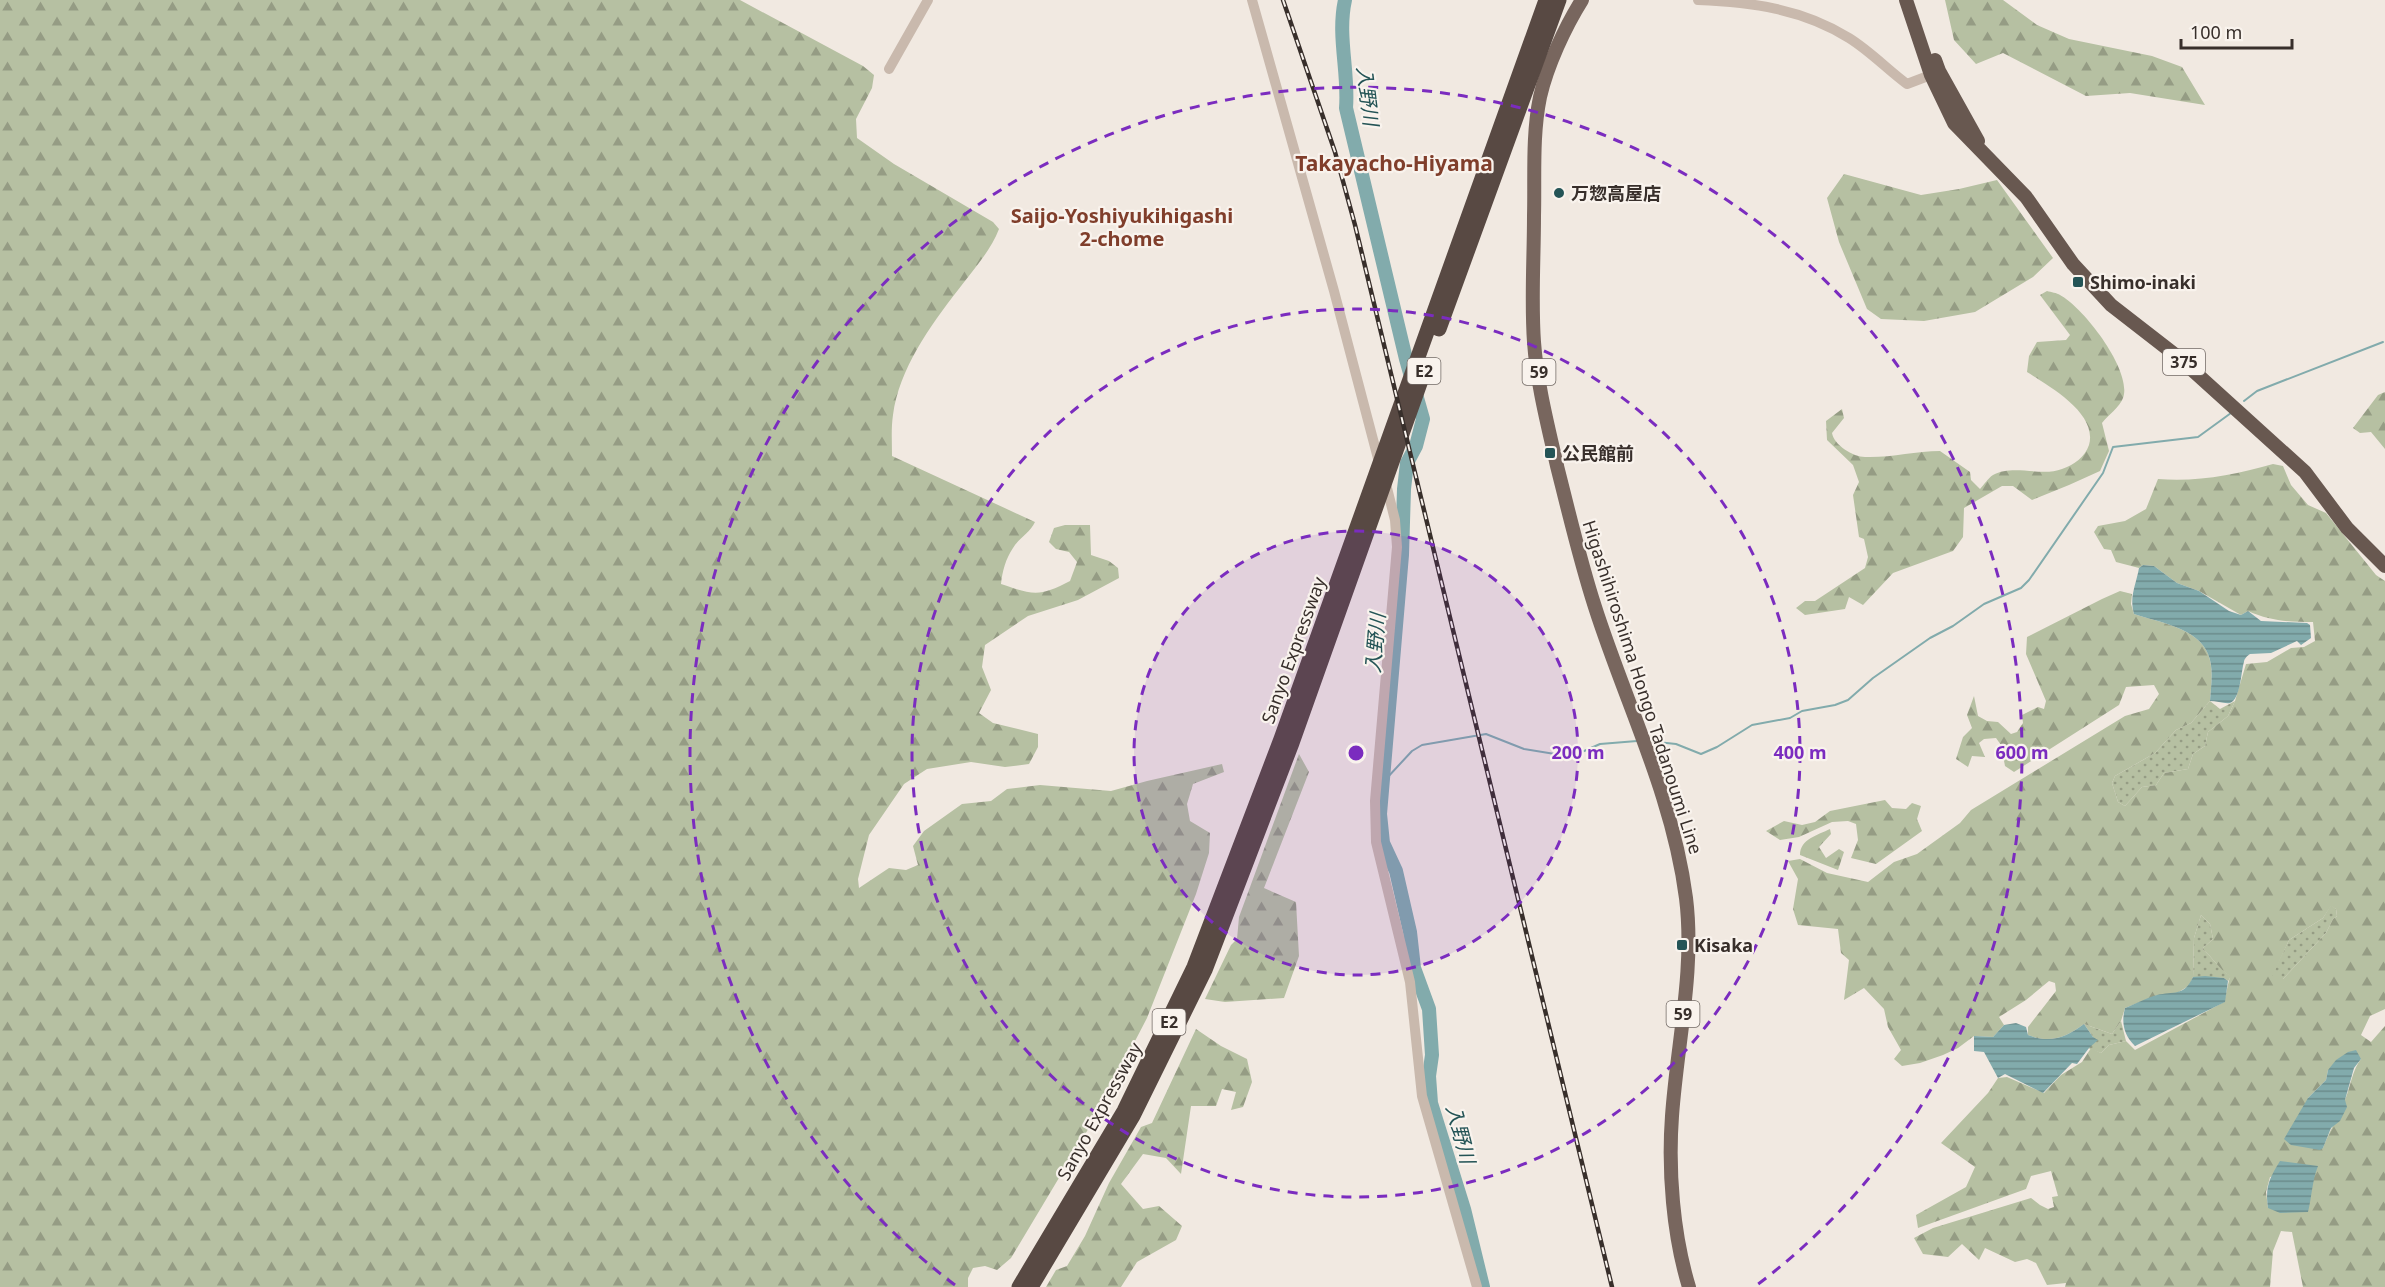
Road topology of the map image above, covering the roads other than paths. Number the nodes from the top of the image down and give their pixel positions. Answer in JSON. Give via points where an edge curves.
{"nodes":[{"id":1,"x":928,"y":0,"type":"edge"},
{"id":2,"x":1252,"y":0,"type":"edge"},
{"id":3,"x":1546,"y":0,"type":"edge"},
{"id":4,"x":1559,"y":0,"type":"edge"},
{"id":5,"x":1582,"y":0,"type":"edge"},
{"id":6,"x":1698,"y":0,"type":"edge"},
{"id":7,"x":1906,"y":0,"type":"edge"},
{"id":8,"x":1916,"y":0,"type":"edge"},
{"id":9,"x":889,"y":69,"type":"dead end"},
{"id":10,"x":1935,"y":73,"type":"junction"},
{"id":11,"x":2385,"y":566,"type":"edge"},
{"id":12,"x":1286,"y":741,"type":"junction"},
{"id":13,"x":1019,"y":1287,"type":"edge"},
{"id":14,"x":1031,"y":1287,"type":"edge"},
{"id":15,"x":1477,"y":1287,"type":"edge"},
{"id":16,"x":1689,"y":1287,"type":"edge"}],
"edges":[{"from":1,"to":9,"type":"street"},
{"from":2,"to":15,"type":"street","via":[[1395,520],[1397,547],[1375,801],[1376,842],[1410,982],[1424,1104]]},
{"from":3,"to":12,"type":"highway","name":"Sanyo Expressway","number":"E2"},
{"from":4,"to":12,"type":"highway","name":"Sanyo Expressway","number":"E2"},
{"from":5,"to":16,"type":"main road","name":"Higashihiroshima Hongo Tadanoumi Line","number":"59","via":[[1571,17],[1540,98],[1535,142],[1534,347],[1551,441],[1585,574],[1673,828],[1686,903],[1688,953],[1671,1119],[1676,1223]]},
{"from":6,"to":10,"type":"street","via":[[1732,1],[1791,12],[1850,38],[1907,84]]},
{"from":7,"to":10,"type":"highway","number":"375"},
{"from":8,"to":10,"type":"highway","number":"375"},
{"from":10,"to":11,"type":"highway","number":"375","via":[[1954,123],[2026,197],[2073,264],[2111,305],[2178,357],[2305,472],[2347,528]]},
{"from":12,"to":13,"type":"highway","name":"Sanyo Expressway","number":"E2","via":[[1171,1017],[1124,1111]]},
{"from":12,"to":14,"type":"highway","name":"Sanyo Expressway","number":"E2","via":[[1235,895],[1181,1021],[1133,1116]]}]}
